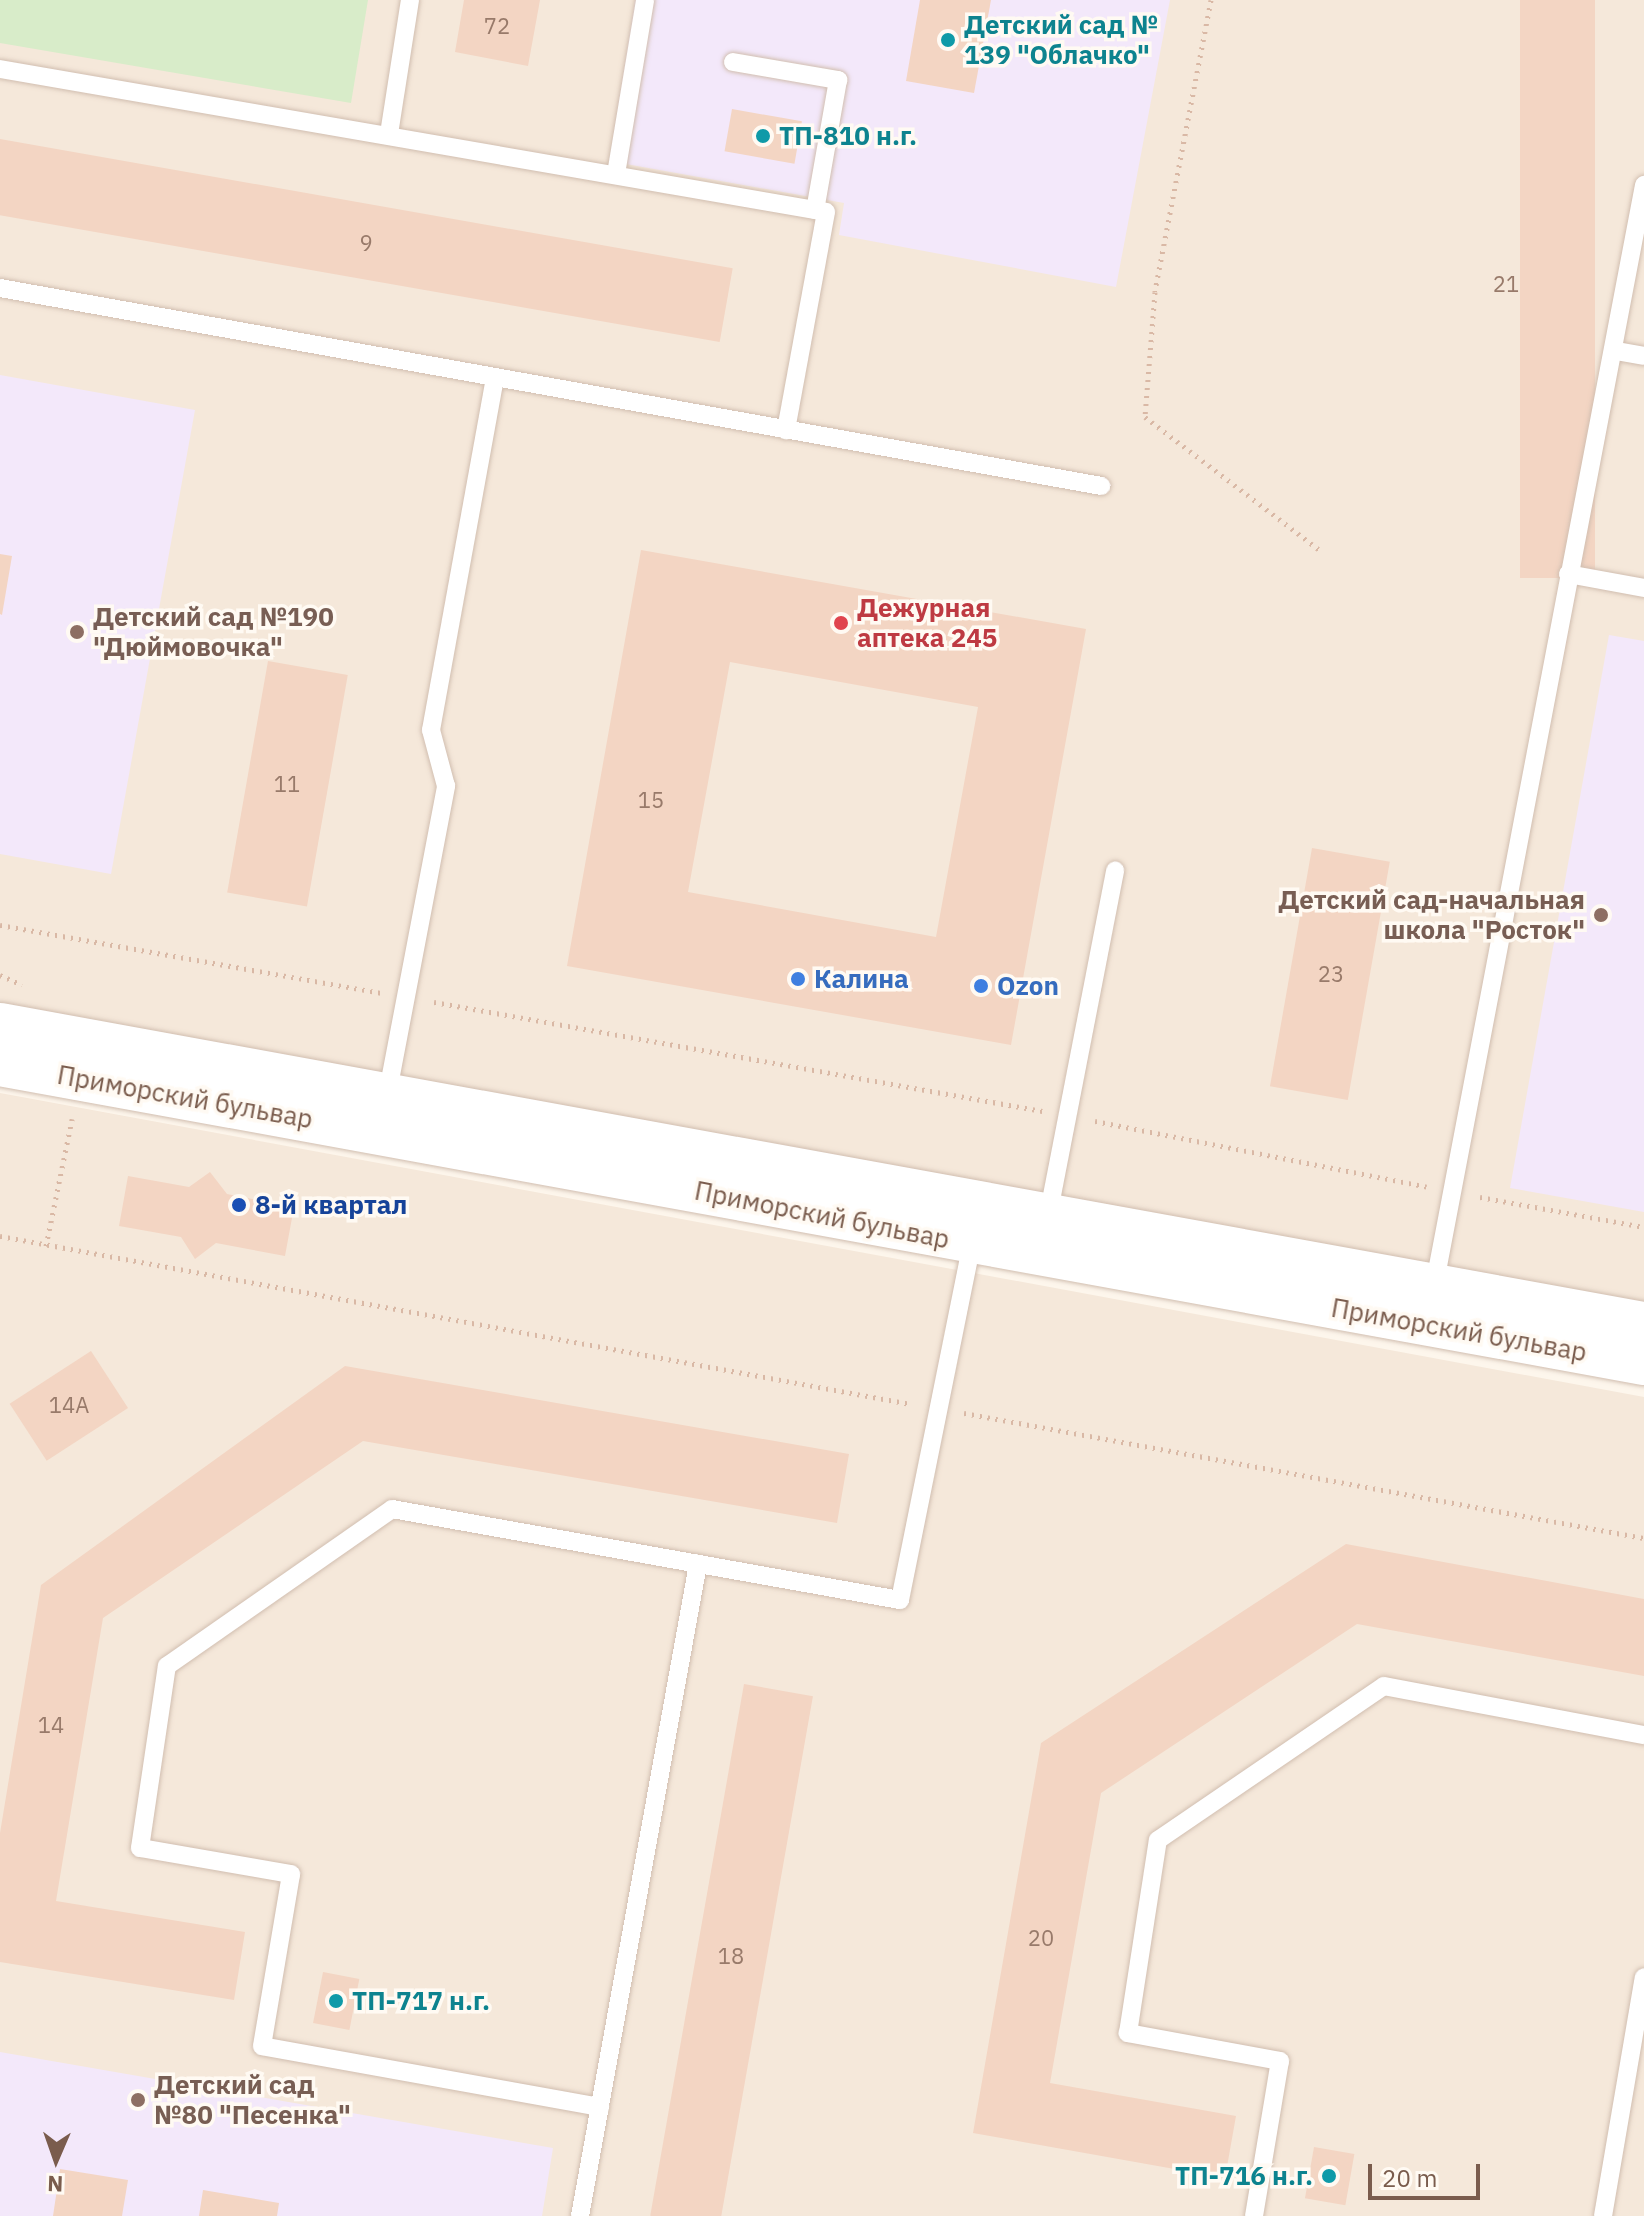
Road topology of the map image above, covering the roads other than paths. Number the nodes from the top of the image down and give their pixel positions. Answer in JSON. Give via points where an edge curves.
{"nodes":[{"id":1,"x":410,"y":0,"type":"edge"},
{"id":2,"x":645,"y":0,"type":"edge"},
{"id":3,"x":733,"y":62,"type":"dead end"},
{"id":4,"x":0,"y":69,"type":"edge"},
{"id":5,"x":389,"y":134,"type":"junction"},
{"id":6,"x":616,"y":174,"type":"junction"},
{"id":7,"x":1644,"y":185,"type":"edge"},
{"id":8,"x":815,"y":210,"type":"junction"},
{"id":9,"x":0,"y":288,"type":"edge"},
{"id":10,"x":1616,"y":351,"type":"junction"},
{"id":11,"x":1644,"y":356,"type":"edge"},
{"id":12,"x":495,"y":378,"type":"junction"},
{"id":13,"x":786,"y":430,"type":"junction"},
{"id":14,"x":1101,"y":486,"type":"dead end"},
{"id":15,"x":1568,"y":574,"type":"junction"},
{"id":16,"x":1644,"y":588,"type":"edge"},
{"id":17,"x":1115,"y":870,"type":"dead end"},
{"id":18,"x":0,"y":1025,"type":"edge"},
{"id":19,"x":0,"y":1064,"type":"edge"},
{"id":20,"x":387,"y":1096,"type":"junction"},
{"id":21,"x":1048,"y":1216,"type":"junction"},
{"id":22,"x":972,"y":1243,"type":"junction"},
{"id":23,"x":1434,"y":1287,"type":"junction"},
{"id":24,"x":1644,"y":1324,"type":"edge"},
{"id":25,"x":1644,"y":1363,"type":"edge"},
{"id":26,"x":698,"y":1564,"type":"junction"},
{"id":27,"x":1644,"y":1735,"type":"edge"},
{"id":28,"x":1644,"y":1977,"type":"edge"},
{"id":29,"x":600,"y":2107,"type":"junction"},
{"id":30,"x":580,"y":2216,"type":"edge"},
{"id":31,"x":1254,"y":2216,"type":"edge"},
{"id":32,"x":1603,"y":2216,"type":"edge"}],
"edges":[{"from":1,"to":5,"type":"lane"},
{"from":2,"to":6,"type":"lane"},
{"from":3,"to":8,"type":"lane","via":[[838,80]]},
{"from":4,"to":5,"type":"lane"},
{"from":5,"to":6,"type":"lane"},
{"from":6,"to":8,"type":"lane"},
{"from":7,"to":10,"type":"lane"},
{"from":8,"to":13,"type":"lane","via":[[826,212]]},
{"from":9,"to":12,"type":"lane"},
{"from":10,"to":11,"type":"lane"},
{"from":10,"to":15,"type":"lane"},
{"from":12,"to":13,"type":"lane"},
{"from":12,"to":20,"type":"lane","via":[[431,730],[446,786]]},
{"from":13,"to":14,"type":"lane"},
{"from":15,"to":16,"type":"lane"},
{"from":15,"to":23,"type":"lane"},
{"from":17,"to":21,"type":"lane"},
{"from":18,"to":20,"type":"main road"},
{"from":19,"to":22,"type":"main road","name":"Приморский бульвар"},
{"from":20,"to":21,"type":"main road"},
{"from":21,"to":23,"type":"main road"},
{"from":22,"to":25,"type":"main road","name":"Приморский бульвар"},
{"from":22,"to":26,"type":"lane","via":[[900,1600]]},
{"from":23,"to":24,"type":"main road"},
{"from":26,"to":29,"type":"lane"},
{"from":26,"to":29,"type":"lane","via":[[392,1509],[167,1666],[140,1848],[291,1874],[262,2046]]},
{"from":27,"to":31,"type":"lane","via":[[1384,1686],[1158,1840],[1128,2033],[1280,2061]]},
{"from":28,"to":32,"type":"lane"},
{"from":29,"to":30,"type":"lane"}]}
